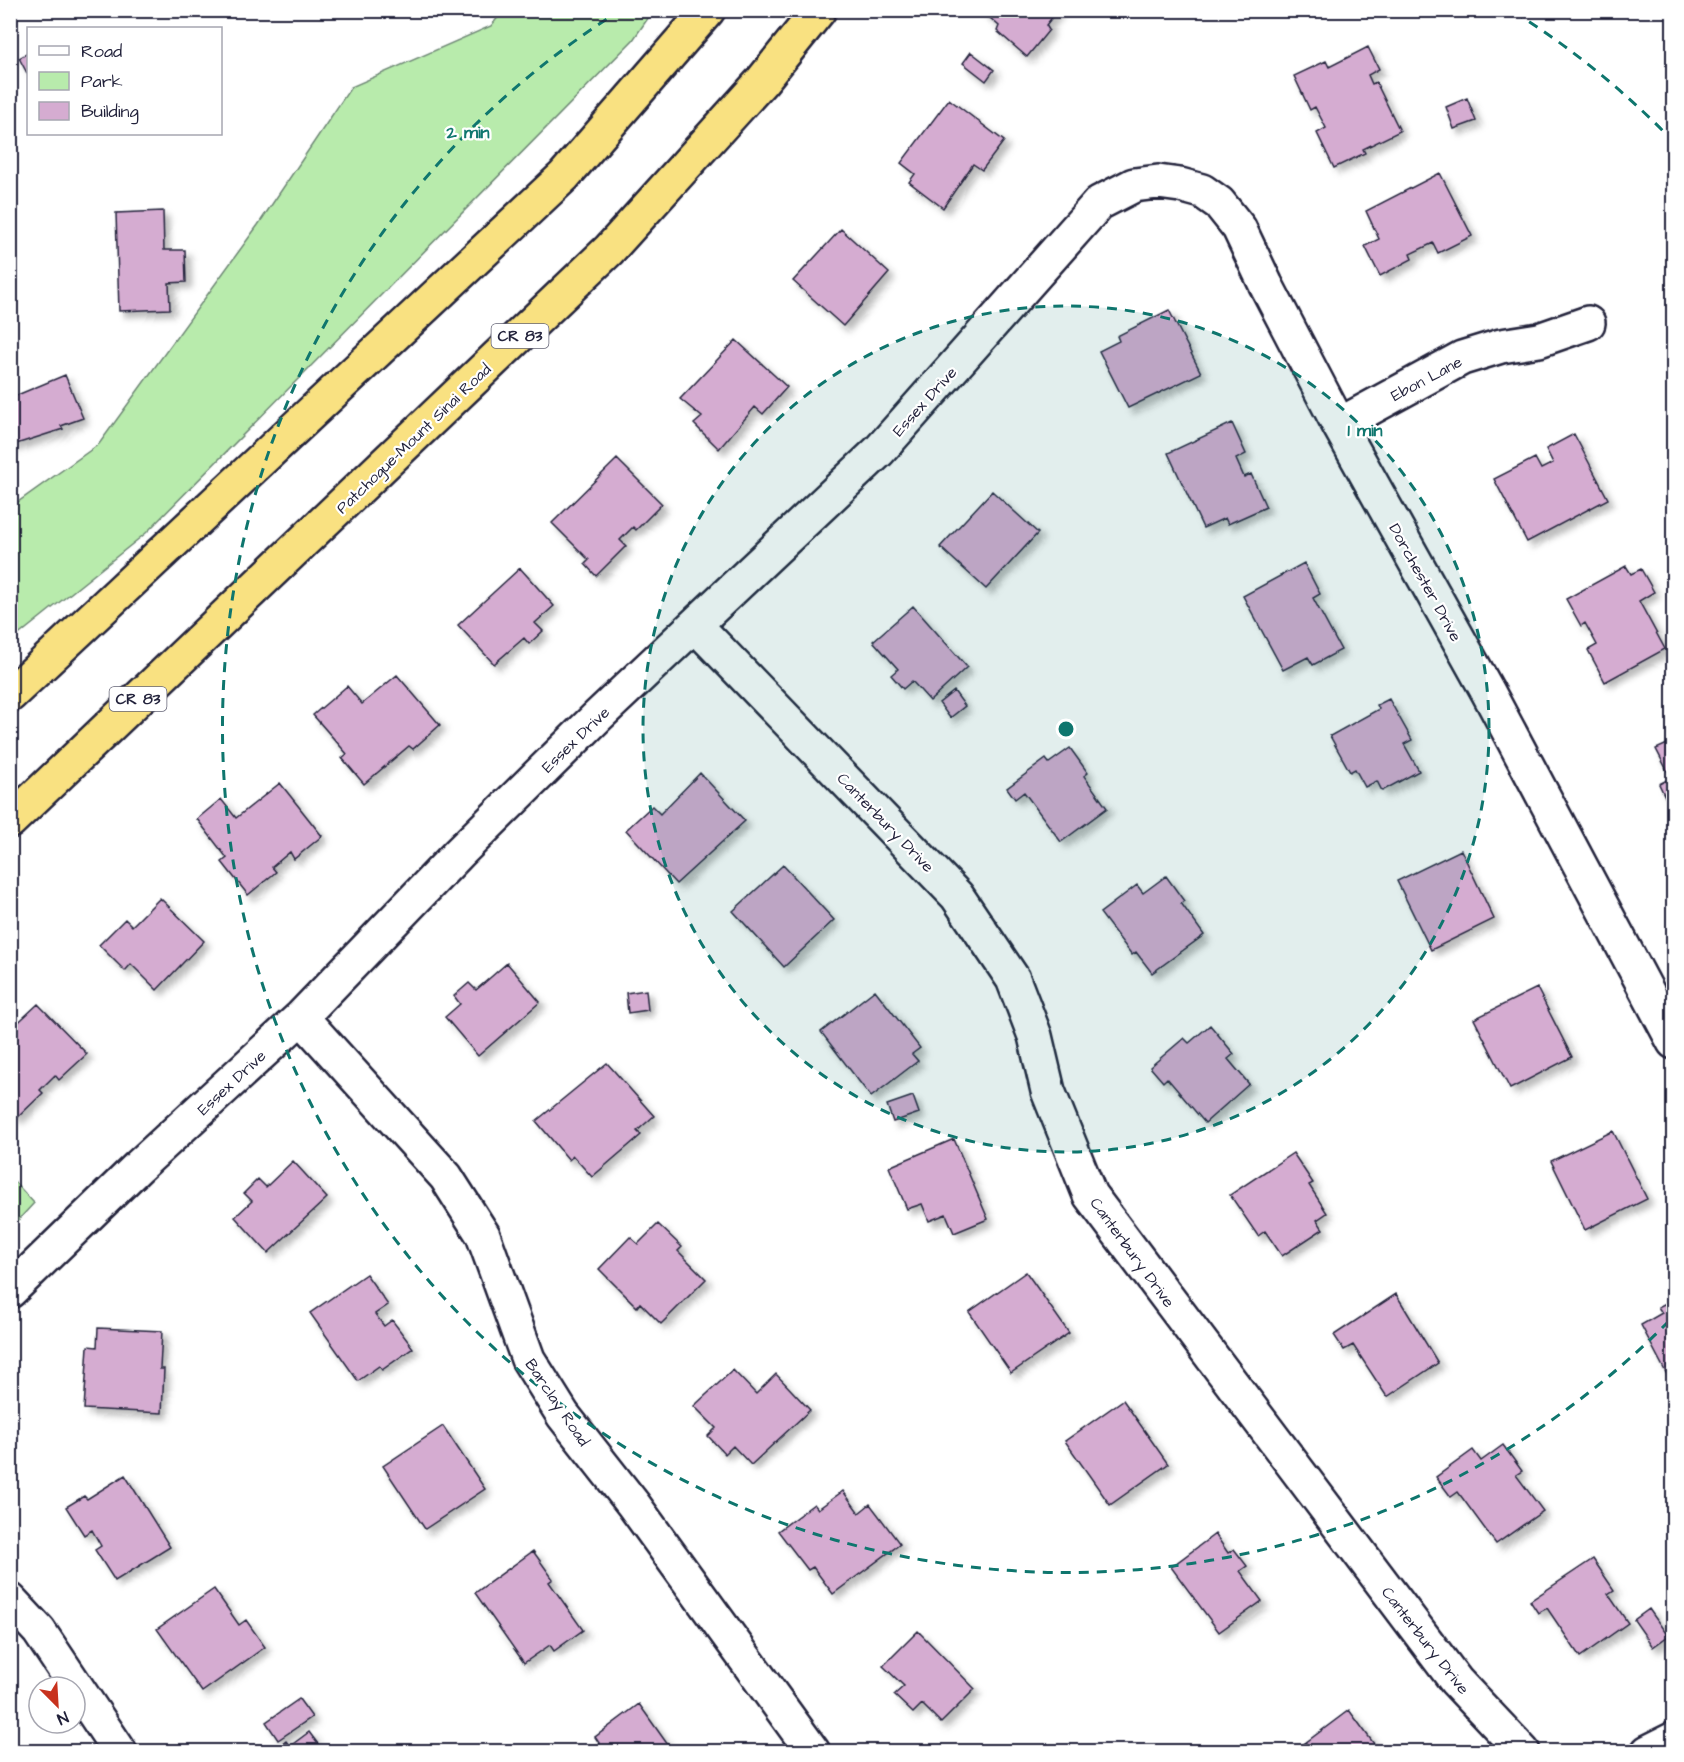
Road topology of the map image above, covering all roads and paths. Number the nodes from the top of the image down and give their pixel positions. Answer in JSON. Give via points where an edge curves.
{"nodes":[{"id":1,"x":708,"y":10,"type":"edge"},
{"id":2,"x":819,"y":10,"type":"edge"},
{"id":3,"x":1134,"y":185,"type":"joint"},
{"id":4,"x":1588,"y":323,"type":"dead end"},
{"id":5,"x":1339,"y":425,"type":"junction"},
{"id":6,"x":696,"y":626,"type":"junction"},
{"id":7,"x":10,"y":695,"type":"edge"},
{"id":8,"x":10,"y":821,"type":"edge"},
{"id":9,"x":301,"y":1017,"type":"junction"},
{"id":10,"x":1674,"y":1042,"type":"edge"},
{"id":11,"x":10,"y":1291,"type":"edge"},
{"id":12,"x":10,"y":1600,"type":"edge"},
{"id":13,"x":1674,"y":1739,"type":"edge"},
{"id":14,"x":120,"y":1752,"type":"edge"},
{"id":15,"x":813,"y":1752,"type":"edge"},
{"id":16,"x":1523,"y":1752,"type":"edge"},
{"id":17,"x":1648,"y":1752,"type":"edge"}],
"edges":[{"from":1,"to":7,"type":"highway","via":[[564,176]]},
{"from":2,"to":8,"type":"highway","name":"Patchogue-Mount Sinai Road","number":"CR 83","via":[[762,81],[609,250]]},
{"from":3,"to":5,"type":"street","name":"Dorchester Drive","via":[[1180,185],[1202,191],[1219,203],[1239,228]]},
{"from":3,"to":6,"type":"street","name":"Essex Drive","via":[[1099,203],[879,451]]},
{"from":4,"to":5,"type":"street","name":"Ebon Lane","via":[[1539,340],[1462,358]]},
{"from":5,"to":10,"type":"street","name":"Dorchester Drive","via":[[1488,692]]},
{"from":6,"to":9,"type":"street","name":"Essex Drive","via":[[459,853]]},
{"from":6,"to":16,"type":"street","name":"Canterbury Drive","via":[[957,896],[1013,979],[1035,1036],[1048,1091],[1090,1195],[1456,1682]]},
{"from":9,"to":11,"type":"street","name":"Essex Drive"},
{"from":9,"to":15,"type":"street","name":"Barclay Road","via":[[446,1177],[483,1235],[528,1359],[551,1396]]},
{"from":12,"to":14,"type":"street","via":[[39,1632]]},
{"from":13,"to":17,"type":"street"}]}
